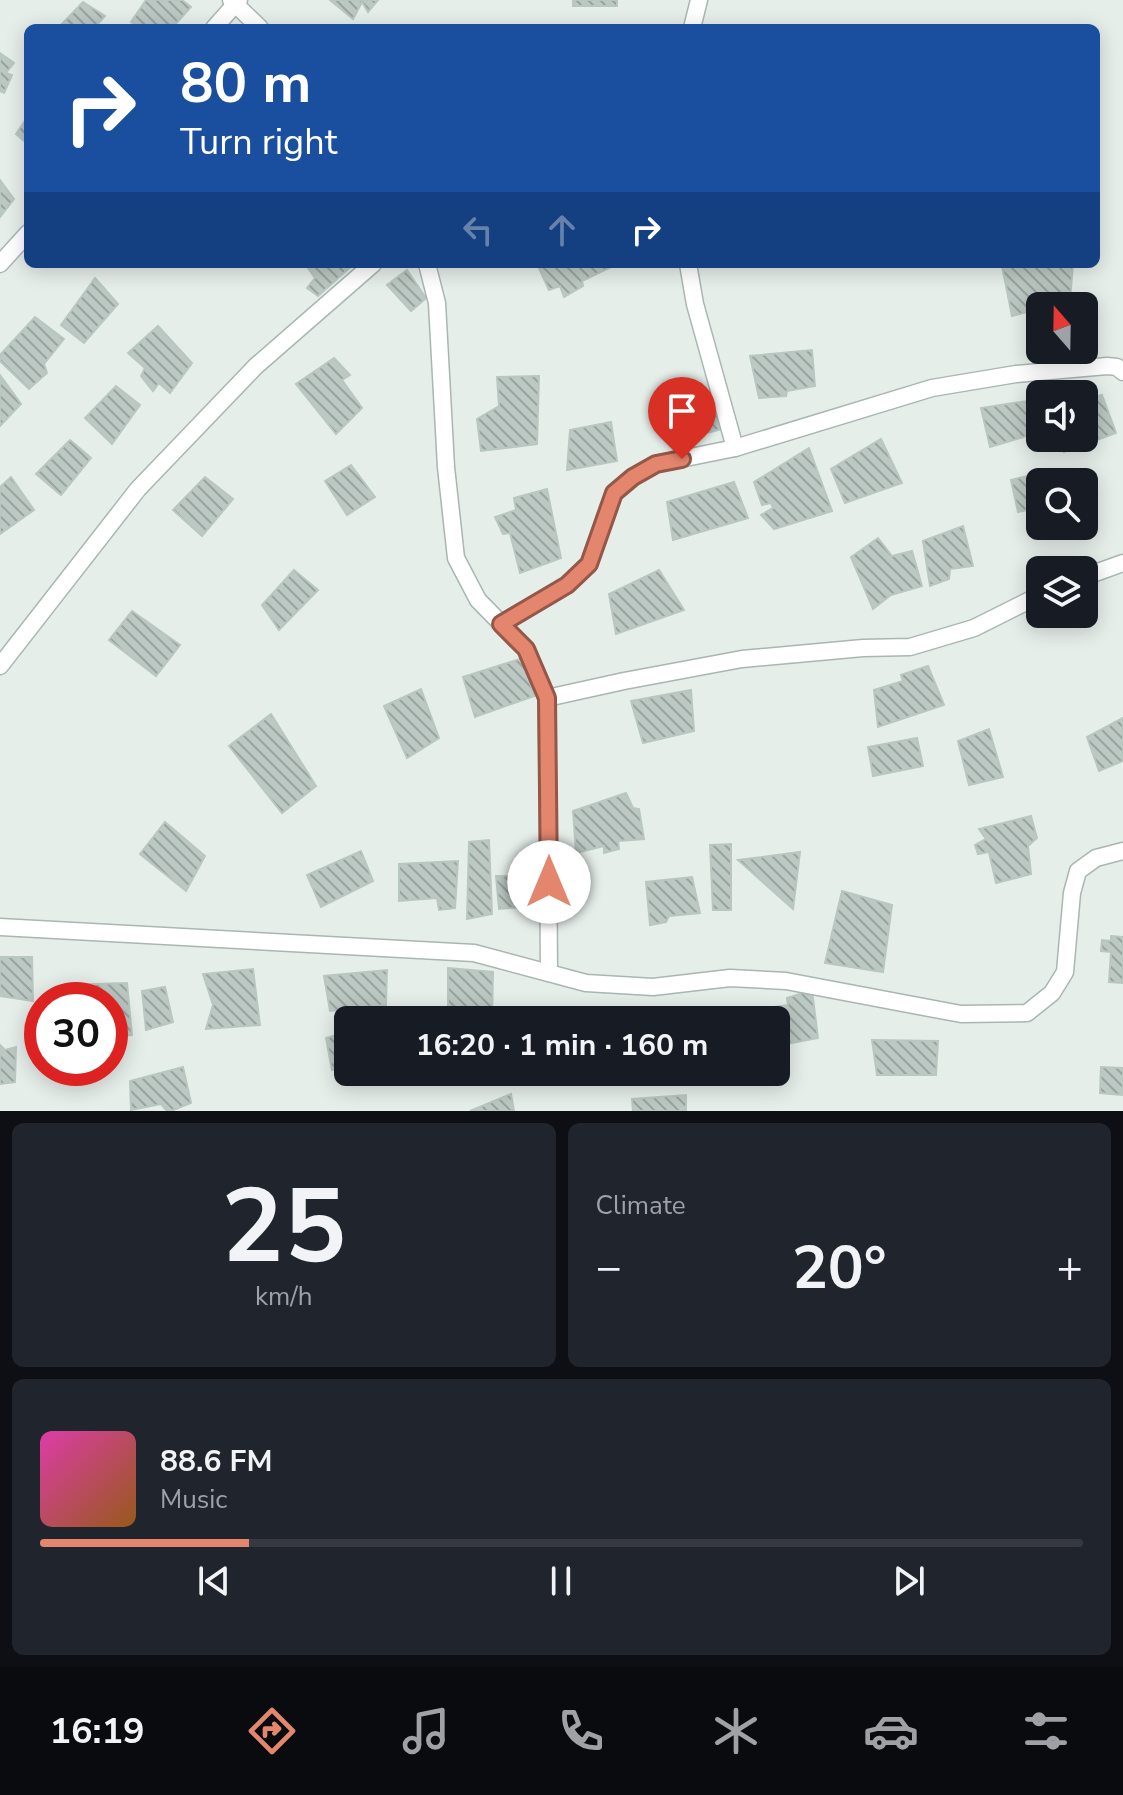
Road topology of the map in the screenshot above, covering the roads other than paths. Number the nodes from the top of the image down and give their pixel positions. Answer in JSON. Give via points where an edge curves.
{"nodes":[{"id":1,"x":699,"y":0,"type":"edge"},
{"id":2,"x":235,"y":1,"type":"edge"},
{"id":3,"x":217,"y":24,"type":"edge"},
{"id":4,"x":256,"y":24,"type":"edge"},
{"id":5,"x":693,"y":24,"type":"edge"},
{"id":6,"x":24,"y":237,"type":"edge"},
{"id":7,"x":0,"y":264,"type":"edge"},
{"id":8,"x":368,"y":268,"type":"edge"},
{"id":9,"x":428,"y":268,"type":"edge"},
{"id":10,"x":689,"y":268,"type":"edge"},
{"id":11,"x":1123,"y":372,"type":"edge"},
{"id":12,"x":735,"y":448,"type":"junction"},
{"id":13,"x":1123,"y":563,"type":"edge"},
{"id":14,"x":1098,"y":572,"type":"edge"},
{"id":15,"x":1026,"y":602,"type":"edge"},
{"id":16,"x":501,"y":624,"type":"junction"},
{"id":17,"x":0,"y":666,"type":"edge"},
{"id":18,"x":547,"y":698,"type":"junction"},
{"id":19,"x":1123,"y":851,"type":"edge"},
{"id":20,"x":0,"y":927,"type":"edge"},
{"id":21,"x":549,"y":973,"type":"junction"}],
"edges":[{"from":1,"to":5,"type":"street"},
{"from":2,"to":3,"type":"street"},
{"from":2,"to":4,"type":"street"},
{"from":6,"to":7,"type":"street"},
{"from":8,"to":17,"type":"street","via":[[256,366],[138,489]]},
{"from":9,"to":16,"type":"street","via":[[437,303],[456,558],[478,600]]},
{"from":10,"to":12,"type":"street"},
{"from":11,"to":12,"type":"street","via":[[1107,366],[932,388]]},
{"from":12,"to":16,"type":"street","via":[[656,464],[633,477],[614,493],[589,564],[567,585]]},
{"from":13,"to":14,"type":"street"},
{"from":15,"to":18,"type":"street","via":[[974,628],[910,647],[742,659]]},
{"from":16,"to":18,"type":"street","via":[[526,649]]},
{"from":18,"to":21,"type":"street"},
{"from":19,"to":21,"type":"street","via":[[1096,858],[1078,871],[1065,972],[1052,993],[1027,1013],[961,1014],[786,981],[730,978],[653,987],[586,983]]},
{"from":20,"to":21,"type":"street","via":[[474,953]]}]}
